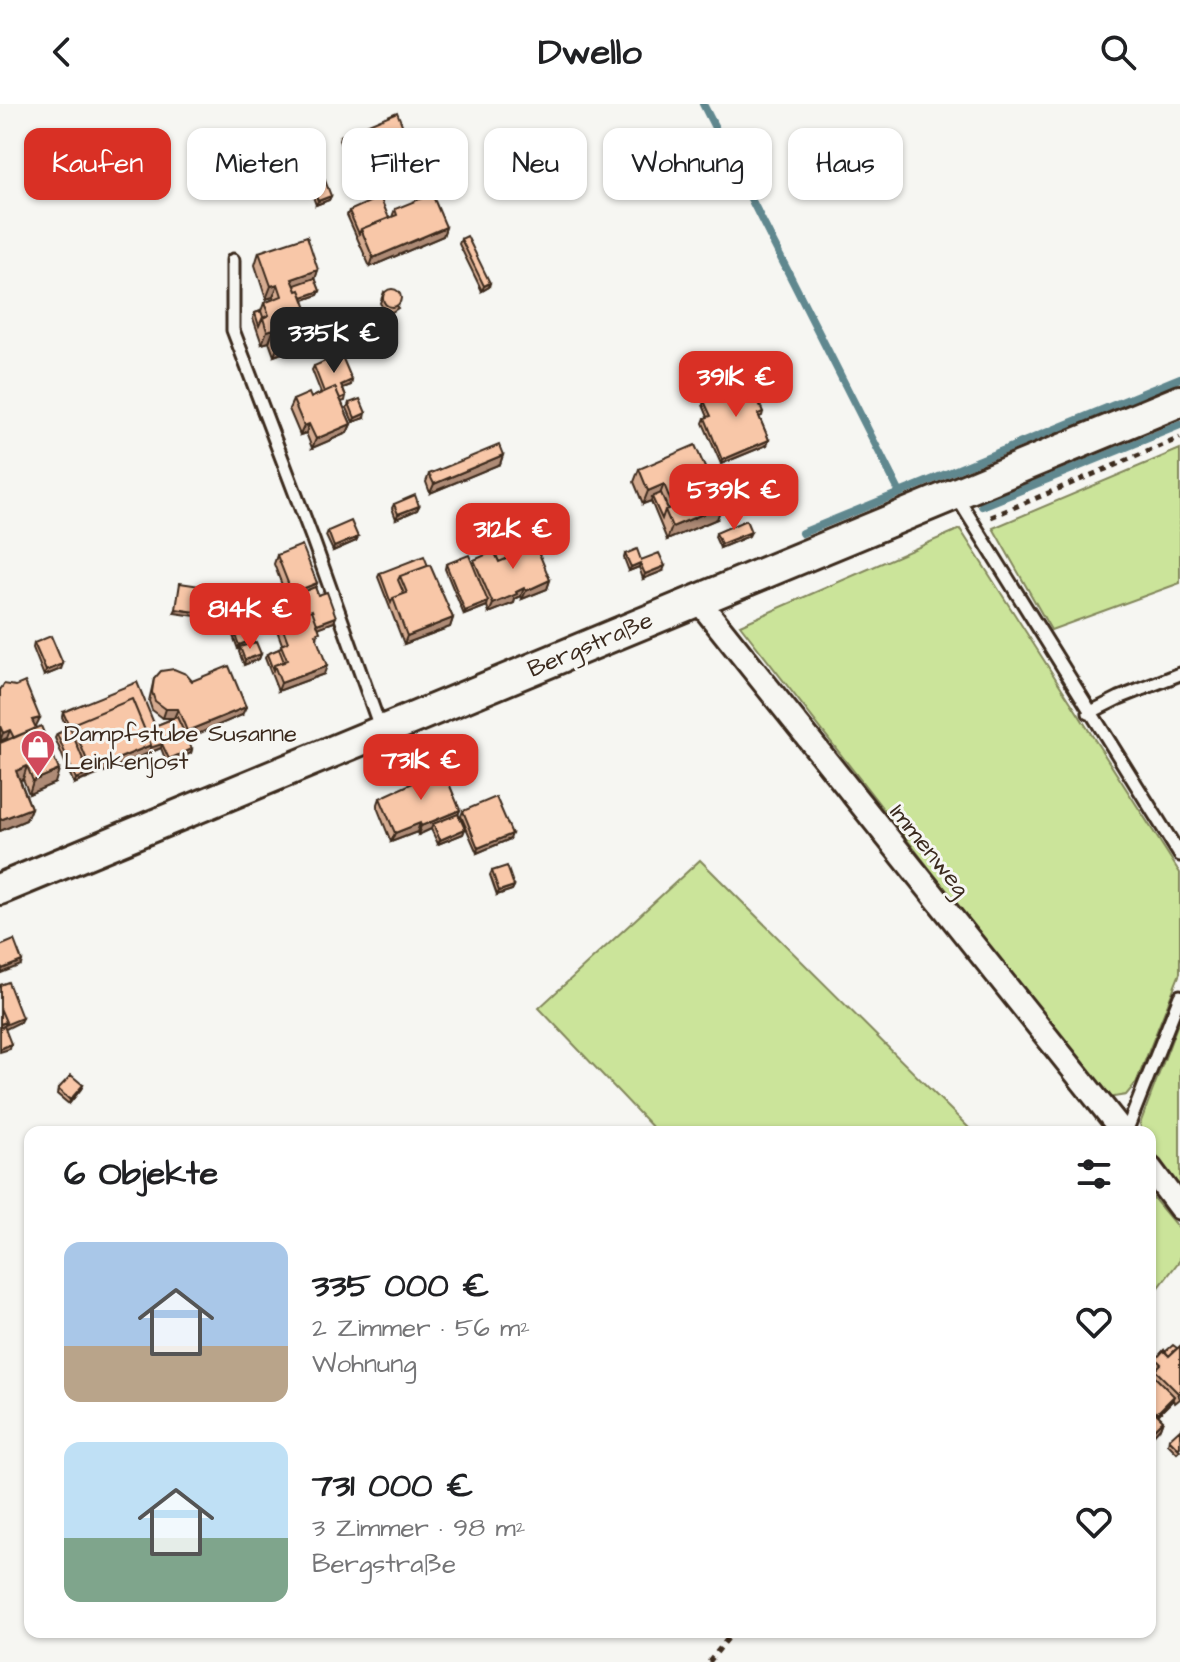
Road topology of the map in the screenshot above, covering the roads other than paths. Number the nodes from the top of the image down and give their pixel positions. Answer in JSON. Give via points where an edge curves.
{"nodes":[{"id":1,"x":233,"y":260,"type":"dead end"},
{"id":2,"x":1180,"y":401,"type":"edge"},
{"id":3,"x":962,"y":506,"type":"junction"},
{"id":4,"x":697,"y":599,"type":"junction"},
{"id":5,"x":1180,"y":674,"type":"edge"},
{"id":6,"x":1089,"y":713,"type":"junction"},
{"id":7,"x":381,"y":730,"type":"junction"},
{"id":8,"x":1174,"y":838,"type":"edge"},
{"id":9,"x":1180,"y":855,"type":"edge"},
{"id":10,"x":0,"y":889,"type":"edge"},
{"id":11,"x":1180,"y":996,"type":"edge"},
{"id":12,"x":1119,"y":1126,"type":"edge"},
{"id":13,"x":1126,"y":1126,"type":"edge"},
{"id":14,"x":1156,"y":1176,"type":"edge"},
{"id":15,"x":1180,"y":1208,"type":"edge"}],
"edges":[{"from":1,"to":7,"type":"lane","via":[[233,330]]},
{"from":2,"to":3,"type":"street","name":"Bergstraße"},
{"from":3,"to":4,"type":"street","name":"Bergstraße"},
{"from":3,"to":6,"type":"lane"},
{"from":4,"to":7,"type":"street","name":"Bergstraße"},
{"from":4,"to":12,"type":"street","name":"Immenweg"},
{"from":5,"to":6,"type":"lane"},
{"from":6,"to":8,"type":"lane"},
{"from":7,"to":10,"type":"street","name":"Bergstraße"},
{"from":8,"to":9,"type":"lane"},
{"from":11,"to":13,"type":"lane"},
{"from":14,"to":15,"type":"street"}]}
